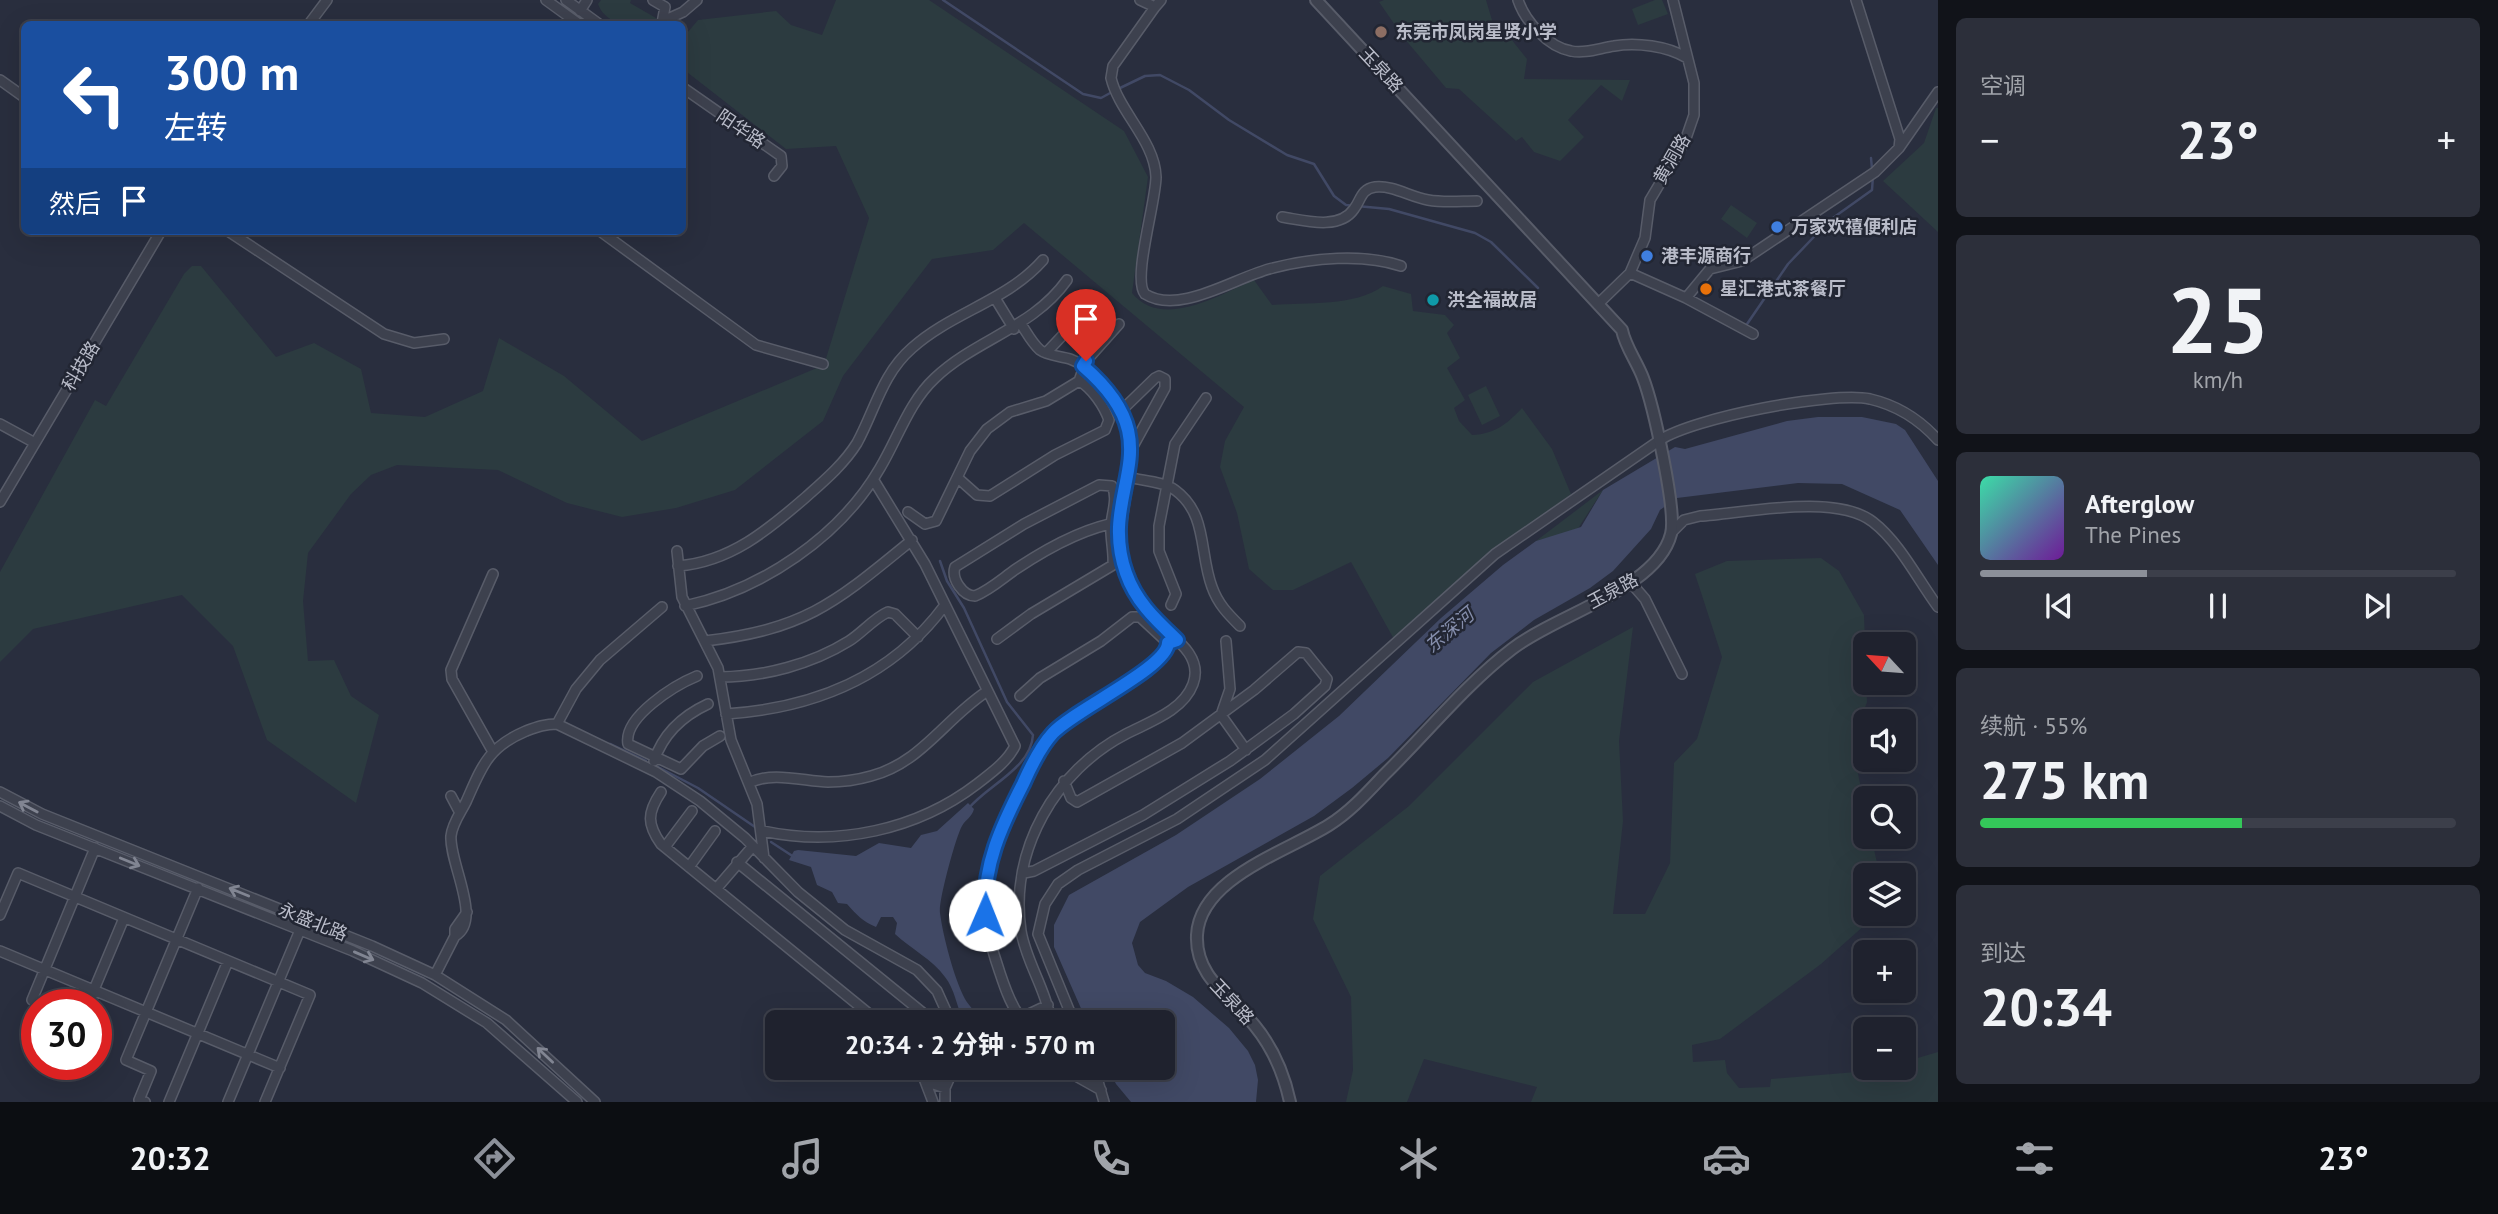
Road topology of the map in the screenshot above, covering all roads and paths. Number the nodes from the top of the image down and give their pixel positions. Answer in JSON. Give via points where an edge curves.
{"nodes":[{"id":1,"x":327,"y":0,"type":"edge"},
{"id":2,"x":546,"y":0,"type":"edge"},
{"id":3,"x":566,"y":0,"type":"edge"},
{"id":4,"x":587,"y":0,"type":"edge"},
{"id":5,"x":653,"y":0,"type":"edge"},
{"id":6,"x":696,"y":0,"type":"edge"},
{"id":7,"x":1140,"y":0,"type":"edge"},
{"id":8,"x":1316,"y":0,"type":"edge"},
{"id":9,"x":1518,"y":0,"type":"edge"},
{"id":10,"x":1673,"y":0,"type":"edge"},
{"id":11,"x":1856,"y":0,"type":"edge"},
{"id":12,"x":1158,"y":4,"type":"edge"},
{"id":13,"x":580,"y":11,"type":"junction"},
{"id":14,"x":311,"y":21,"type":"edge"},
{"id":15,"x":575,"y":21,"type":"edge"},
{"id":16,"x":595,"y":21,"type":"edge"},
{"id":17,"x":662,"y":21,"type":"edge"},
{"id":18,"x":666,"y":21,"type":"edge"},
{"id":19,"x":1687,"y":58,"type":"junction"},
{"id":20,"x":0,"y":80,"type":"edge"},
{"id":21,"x":686,"y":90,"type":"edge"},
{"id":22,"x":1938,"y":92,"type":"edge"},
{"id":23,"x":21,"y":95,"type":"edge"},
{"id":24,"x":1899,"y":148,"type":"junction"},
{"id":25,"x":774,"y":176,"type":"dead end"},
{"id":26,"x":1477,"y":201,"type":"dead end"},
{"id":27,"x":1282,"y":217,"type":"dead end"},
{"id":28,"x":159,"y":235,"type":"edge"},
{"id":29,"x":234,"y":235,"type":"edge"},
{"id":30,"x":605,"y":235,"type":"edge"},
{"id":31,"x":1043,"y":260,"type":"dead end"},
{"id":32,"x":1401,"y":266,"type":"dead end"},
{"id":33,"x":1630,"y":273,"type":"junction"},
{"id":34,"x":1067,"y":280,"type":"dead end"},
{"id":35,"x":995,"y":298,"type":"junction"},
{"id":36,"x":1686,"y":298,"type":"junction"},
{"id":37,"x":1092,"y":304,"type":"dead end"},
{"id":38,"x":1598,"y":304,"type":"junction"},
{"id":39,"x":1119,"y":324,"type":"dead end"},
{"id":40,"x":1017,"y":327,"type":"junction"},
{"id":41,"x":1753,"y":334,"type":"dead end"},
{"id":42,"x":444,"y":339,"type":"dead end"},
{"id":43,"x":1046,"y":353,"type":"junction"},
{"id":44,"x":822,"y":364,"type":"dead end"},
{"id":45,"x":1083,"y":366,"type":"junction"},
{"id":46,"x":1079,"y":381,"type":"junction"},
{"id":47,"x":1206,"y":398,"type":"dead end"},
{"id":48,"x":1122,"y":410,"type":"junction"},
{"id":49,"x":0,"y":424,"type":"edge"},
{"id":50,"x":1660,"y":440,"type":"junction"},
{"id":51,"x":1938,"y":440,"type":"edge"},
{"id":52,"x":35,"y":443,"type":"junction"},
{"id":53,"x":1130,"y":453,"type":"junction"},
{"id":54,"x":1128,"y":477,"type":"junction"},
{"id":55,"x":873,"y":479,"type":"junction"},
{"id":56,"x":959,"y":479,"type":"junction"},
{"id":57,"x":1167,"y":486,"type":"junction"},
{"id":58,"x":0,"y":502,"type":"edge"},
{"id":59,"x":908,"y":512,"type":"dead end"},
{"id":60,"x":1116,"y":523,"type":"junction"},
{"id":61,"x":1672,"y":532,"type":"junction"},
{"id":62,"x":912,"y":540,"type":"junction"},
{"id":63,"x":677,"y":551,"type":"dead end"},
{"id":64,"x":678,"y":566,"type":"junction"},
{"id":65,"x":493,"y":574,"type":"dead end"},
{"id":66,"x":1632,"y":583,"type":"junction"},
{"id":67,"x":945,"y":605,"type":"junction"},
{"id":68,"x":1171,"y":605,"type":"dead end"},
{"id":69,"x":685,"y":606,"type":"junction"},
{"id":70,"x":662,"y":607,"type":"dead end"},
{"id":71,"x":1938,"y":607,"type":"edge"},
{"id":72,"x":1240,"y":625,"type":"dead end"},
{"id":73,"x":918,"y":637,"type":"junction"},
{"id":74,"x":997,"y":639,"type":"dead end"},
{"id":75,"x":705,"y":641,"type":"junction"},
{"id":76,"x":1226,"y":641,"type":"dead end"},
{"id":77,"x":1173,"y":642,"type":"junction"},
{"id":78,"x":1682,"y":674,"type":"dead end"},
{"id":79,"x":697,"y":676,"type":"dead end"},
{"id":80,"x":720,"y":677,"type":"junction"},
{"id":81,"x":986,"y":692,"type":"junction"},
{"id":82,"x":1020,"y":696,"type":"dead end"},
{"id":83,"x":708,"y":704,"type":"dead end"},
{"id":84,"x":726,"y":714,"type":"junction"},
{"id":85,"x":1222,"y":715,"type":"junction"},
{"id":86,"x":557,"y":724,"type":"junction"},
{"id":87,"x":720,"y":736,"type":"dead end"},
{"id":88,"x":492,"y":750,"type":"junction"},
{"id":89,"x":1246,"y":750,"type":"junction"},
{"id":90,"x":655,"y":758,"type":"junction"},
{"id":91,"x":652,"y":770,"type":"junction"},
{"id":92,"x":1064,"y":781,"type":"junction"},
{"id":93,"x":749,"y":783,"type":"junction"},
{"id":94,"x":0,"y":792,"type":"edge"},
{"id":95,"x":661,"y":792,"type":"dead end"},
{"id":96,"x":451,"y":796,"type":"dead end"},
{"id":97,"x":0,"y":806,"type":"edge"},
{"id":98,"x":692,"y":811,"type":"dead end"},
{"id":99,"x":460,"y":813,"type":"junction"},
{"id":100,"x":715,"y":831,"type":"dead end"},
{"id":101,"x":763,"y":831,"type":"junction"},
{"id":102,"x":753,"y":846,"type":"junction"},
{"id":103,"x":665,"y":847,"type":"junction"},
{"id":104,"x":95,"y":848,"type":"junction"},
{"id":105,"x":764,"y":858,"type":"junction"},
{"id":106,"x":737,"y":862,"type":"junction"},
{"id":107,"x":689,"y":867,"type":"junction"},
{"id":108,"x":1024,"y":873,"type":"junction"},
{"id":109,"x":198,"y":888,"type":"junction"},
{"id":110,"x":716,"y":889,"type":"junction"},
{"id":111,"x":75,"y":897,"type":"junction"},
{"id":112,"x":0,"y":915,"type":"edge"},
{"id":113,"x":124,"y":918,"type":"junction"},
{"id":114,"x":300,"y":930,"type":"junction"},
{"id":115,"x":177,"y":940,"type":"junction"},
{"id":116,"x":0,"y":951,"type":"edge"},
{"id":117,"x":228,"y":961,"type":"junction"},
{"id":118,"x":44,"y":969,"type":"junction"},
{"id":119,"x":435,"y":975,"type":"junction"},
{"id":120,"x":278,"y":982,"type":"junction"},
{"id":121,"x":36,"y":989,"type":"edge"},
{"id":122,"x":92,"y":989,"type":"edge"},
{"id":123,"x":94,"y":989,"type":"edge"},
{"id":124,"x":112,"y":998,"type":"edge"},
{"id":125,"x":864,"y":1010,"type":"edge"},
{"id":126,"x":919,"y":1010,"type":"edge"},
{"id":127,"x":947,"y":1010,"type":"edge"},
{"id":128,"x":1016,"y":1010,"type":"edge"},
{"id":129,"x":1048,"y":1010,"type":"edge"},
{"id":130,"x":1069,"y":1010,"type":"edge"},
{"id":131,"x":146,"y":1012,"type":"junction"},
{"id":132,"x":198,"y":1033,"type":"junction"},
{"id":133,"x":248,"y":1054,"type":"junction"},
{"id":134,"x":280,"y":1068,"type":"junction"},
{"id":135,"x":949,"y":1080,"type":"edge"},
{"id":136,"x":1083,"y":1080,"type":"edge"},
{"id":137,"x":1098,"y":1080,"type":"edge"},
{"id":138,"x":928,"y":1082,"type":"joint"},
{"id":139,"x":945,"y":1088,"type":"junction"},
{"id":140,"x":1101,"y":1090,"type":"junction"},
{"id":141,"x":145,"y":1102,"type":"edge"},
{"id":142,"x":169,"y":1102,"type":"edge"},
{"id":143,"x":228,"y":1102,"type":"edge"},
{"id":144,"x":265,"y":1102,"type":"edge"},
{"id":145,"x":577,"y":1102,"type":"edge"},
{"id":146,"x":595,"y":1102,"type":"edge"},
{"id":147,"x":933,"y":1102,"type":"edge"},
{"id":148,"x":944,"y":1102,"type":"edge"},
{"id":149,"x":1104,"y":1102,"type":"edge"},
{"id":150,"x":1290,"y":1102,"type":"edge"}],
"edges":[{"from":1,"to":14,"type":"street"},
{"from":2,"to":15,"type":"street"},
{"from":3,"to":13,"type":"street"},
{"from":4,"to":13,"type":"street"},
{"from":5,"to":17,"type":"street","via":[[664,7]]},
{"from":6,"to":18,"type":"street"},
{"from":7,"to":12,"type":"street"},
{"from":8,"to":38,"type":"street","name":"玉泉路"},
{"from":9,"to":19,"type":"street","via":[[1540,32],[1569,51],[1624,44],[1663,48]]},
{"from":10,"to":19,"type":"street","name":"黄洞路"},
{"from":11,"to":24,"type":"street"},
{"from":12,"to":32,"type":"street","via":[[1113,66],[1115,90],[1152,159],[1156,177],[1142,290],[1161,302],[1182,300],[1261,271],[1308,262],[1376,259]]},
{"from":13,"to":16,"type":"street"},
{"from":19,"to":33,"type":"street","name":"黄洞路","via":[[1694,83],[1690,127],[1650,200],[1644,238]]},
{"from":20,"to":23,"type":"street"},
{"from":21,"to":25,"type":"street","name":"阳华路","via":[[781,156],[782,166]]},
{"from":22,"to":24,"type":"street"},
{"from":24,"to":36,"type":"street","via":[[1875,172],[1742,261],[1710,269]]},
{"from":26,"to":27,"type":"street","via":[[1426,200],[1383,187],[1368,189],[1342,219],[1324,222]]},
{"from":28,"to":52,"type":"street","name":"科技路"},
{"from":29,"to":42,"type":"street","via":[[384,334],[414,343]]},
{"from":30,"to":44,"type":"street","via":[[756,345]]},
{"from":31,"to":35,"type":"street","via":[[1024,280]]},
{"from":33,"to":36,"type":"street"},
{"from":33,"to":38,"type":"street","name":"黄洞路"},
{"from":34,"to":40,"type":"street","via":[[1050,302]]},
{"from":35,"to":40,"type":"street"},
{"from":35,"to":64,"type":"street","via":[[933,331],[900,359],[852,451],[774,525],[724,556]]},
{"from":36,"to":41,"type":"street"},
{"from":37,"to":43,"type":"street"},
{"from":38,"to":50,"type":"street","name":"玉泉路","via":[[1622,330],[1643,377]]},
{"from":39,"to":45,"type":"street"},
{"from":40,"to":43,"type":"street"},
{"from":40,"to":55,"type":"street","via":[[957,360],[934,379],[916,399]]},
{"from":43,"to":45,"type":"street"},
{"from":45,"to":46,"type":"street"},
{"from":45,"to":48,"type":"street"},
{"from":46,"to":56,"type":"street","via":[[1056,397],[1010,412],[987,429],[970,451]]},
{"from":46,"to":56,"type":"street","via":[[1108,415],[1105,430],[990,496],[977,495]]},
{"from":47,"to":57,"type":"street","via":[[1175,444]]},
{"from":48,"to":53,"type":"street"},
{"from":48,"to":53,"type":"street","via":[[1155,378],[1164,379],[1165,388]]},
{"from":49,"to":52,"type":"street"},
{"from":50,"to":51,"type":"street","via":[[1677,430],[1717,419],[1854,397],[1904,413]]},
{"from":50,"to":61,"type":"street","name":"玉泉路"},
{"from":50,"to":130,"type":"street","via":[[1495,554],[1265,760],[1177,819],[1058,884],[1045,904],[1038,934]]},
{"from":52,"to":58,"type":"street","name":"科技路"},
{"from":53,"to":54,"type":"street"},
{"from":54,"to":57,"type":"street"},
{"from":54,"to":60,"type":"street"},
{"from":55,"to":62,"type":"street"},
{"from":55,"to":69,"type":"street","via":[[838,519],[784,567],[724,595]]},
{"from":56,"to":59,"type":"street","via":[[936,521],[925,524]]},
{"from":57,"to":68,"type":"street","via":[[1158,539],[1161,561],[1176,594]]},
{"from":57,"to":72,"type":"street","via":[[1197,517],[1212,589]]},
{"from":60,"to":60,"type":"street","via":[[1092,529],[1034,558],[975,596],[966,595],[954,577],[959,562],[1104,483],[1115,492]]},
{"from":60,"to":74,"type":"street","via":[[1110,570],[1031,614]]},
{"from":60,"to":77,"type":"street","via":[[1132,586]]},
{"from":61,"to":66,"type":"street","name":"玉泉路","via":[[1656,563]]},
{"from":61,"to":71,"type":"street","via":[[1684,520],[1700,516],[1813,507],[1847,510],[1866,517],[1883,531]]},
{"from":62,"to":67,"type":"street"},
{"from":62,"to":75,"type":"street","via":[[876,572],[817,612],[778,627]]},
{"from":63,"to":64,"type":"street"},
{"from":64,"to":69,"type":"street"},
{"from":65,"to":88,"type":"street","via":[[450,670]]},
{"from":66,"to":78,"type":"street","via":[[1645,599]]},
{"from":66,"to":150,"type":"street","name":"玉泉路","via":[[1558,619],[1511,649],[1343,815],[1229,882],[1208,900],[1197,938],[1202,966],[1265,1040],[1283,1074]]},
{"from":67,"to":73,"type":"street"},
{"from":67,"to":81,"type":"street"},
{"from":69,"to":75,"type":"street"},
{"from":70,"to":86,"type":"street","via":[[600,660],[576,689]]},
{"from":73,"to":80,"type":"street","via":[[888,612],[843,644],[808,660],[755,675]]},
{"from":73,"to":84,"type":"street","via":[[877,671],[838,691],[778,709]]},
{"from":75,"to":80,"type":"street"},
{"from":76,"to":85,"type":"street","via":[[1230,689]]},
{"from":77,"to":82,"type":"street","via":[[1140,617],[1132,617]]},
{"from":77,"to":92,"type":"street","via":[[1189,653],[1194,671],[1184,698],[1154,720],[1103,746]]},
{"from":77,"to":128,"type":"street","via":[[1144,671],[1088,705],[1051,735],[992,848],[985,915],[998,969]]},
{"from":79,"to":90,"type":"street","via":[[658,698],[628,736],[632,748]]},
{"from":80,"to":84,"type":"street"},
{"from":81,"to":93,"type":"street","via":[[925,748],[883,772],[842,781],[773,778]]},
{"from":81,"to":101,"type":"street","via":[[1015,746],[1005,761],[956,798],[913,820],[864,833],[824,838]]},
{"from":83,"to":90,"type":"street","via":[[676,725]]},
{"from":84,"to":93,"type":"street"},
{"from":85,"to":89,"type":"street"},
{"from":85,"to":89,"type":"street","via":[[1298,652],[1306,653],[1327,679],[1294,714]]},
{"from":85,"to":92,"type":"street","via":[[1146,766],[1082,801],[1073,801]]},
{"from":86,"to":88,"type":"street","via":[[539,726]]},
{"from":86,"to":91,"type":"street"},
{"from":87,"to":90,"type":"street","via":[[702,746],[681,769]]},
{"from":88,"to":99,"type":"street"},
{"from":89,"to":108,"type":"street","via":[[1143,814]]},
{"from":90,"to":91,"type":"street"},
{"from":91,"to":102,"type":"street","via":[[701,801]]},
{"from":92,"to":108,"type":"street","via":[[1038,827]]},
{"from":93,"to":101,"type":"street"},
{"from":119,"to":94,"type":"street","name":"永盛北路","one_way":true,"via":[[42,814]]},
{"from":95,"to":103,"type":"street","via":[[652,806],[650,823]]},
{"from":96,"to":99,"type":"street"},
{"from":97,"to":104,"type":"street","name":"永盛北路"},
{"from":98,"to":103,"type":"street"},
{"from":99,"to":119,"type":"street","via":[[452,831],[452,846],[467,912]]},
{"from":100,"to":107,"type":"street"},
{"from":101,"to":105,"type":"street"},
{"from":102,"to":105,"type":"street"},
{"from":102,"to":106,"type":"street"},
{"from":103,"to":107,"type":"street"},
{"from":104,"to":109,"type":"street","name":"永盛北路","one_way":true},
{"from":104,"to":111,"type":"street"},
{"from":105,"to":127,"type":"street","via":[[852,936],[903,961],[929,981]]},
{"from":106,"to":110,"type":"street"},
{"from":106,"to":126,"type":"street"},
{"from":107,"to":110,"type":"street"},
{"from":108,"to":129,"type":"street","via":[[1021,929]]},
{"from":109,"to":114,"type":"street","name":"永盛北路"},
{"from":109,"to":115,"type":"street"},
{"from":110,"to":125,"type":"street"},
{"from":111,"to":112,"type":"street","via":[[18,873]]},
{"from":111,"to":113,"type":"street"},
{"from":111,"to":118,"type":"street"},
{"from":113,"to":115,"type":"street"},
{"from":113,"to":123,"type":"street"},
{"from":114,"to":120,"type":"street"},
{"from":114,"to":145,"type":"street","name":"永盛北路","one_way":true,"via":[[392,968],[458,1003],[509,1040]]},
{"from":115,"to":117,"type":"street"},
{"from":115,"to":131,"type":"street"},
{"from":116,"to":118,"type":"street"},
{"from":117,"to":120,"type":"street"},
{"from":117,"to":132,"type":"street"},
{"from":118,"to":121,"type":"street"},
{"from":118,"to":122,"type":"street"},
{"from":146,"to":119,"type":"street","name":"永盛北路","one_way":true,"via":[[506,1020]]},
{"from":120,"to":133,"type":"street"},
{"from":120,"to":134,"type":"street","via":[[310,995]]},
{"from":124,"to":131,"type":"street"},
{"from":131,"to":132,"type":"street"},
{"from":131,"to":141,"type":"street","via":[[126,1060],[151,1071],[139,1100]]},
{"from":132,"to":133,"type":"street"},
{"from":132,"to":142,"type":"street"},
{"from":133,"to":134,"type":"street"},
{"from":133,"to":143,"type":"street"},
{"from":134,"to":144,"type":"street"},
{"from":135,"to":139,"type":"street"},
{"from":136,"to":140,"type":"street"},
{"from":137,"to":140,"type":"street"},
{"from":138,"to":139,"type":"street"},
{"from":138,"to":147,"type":"street"},
{"from":139,"to":148,"type":"street"},
{"from":140,"to":149,"type":"street"}]}
